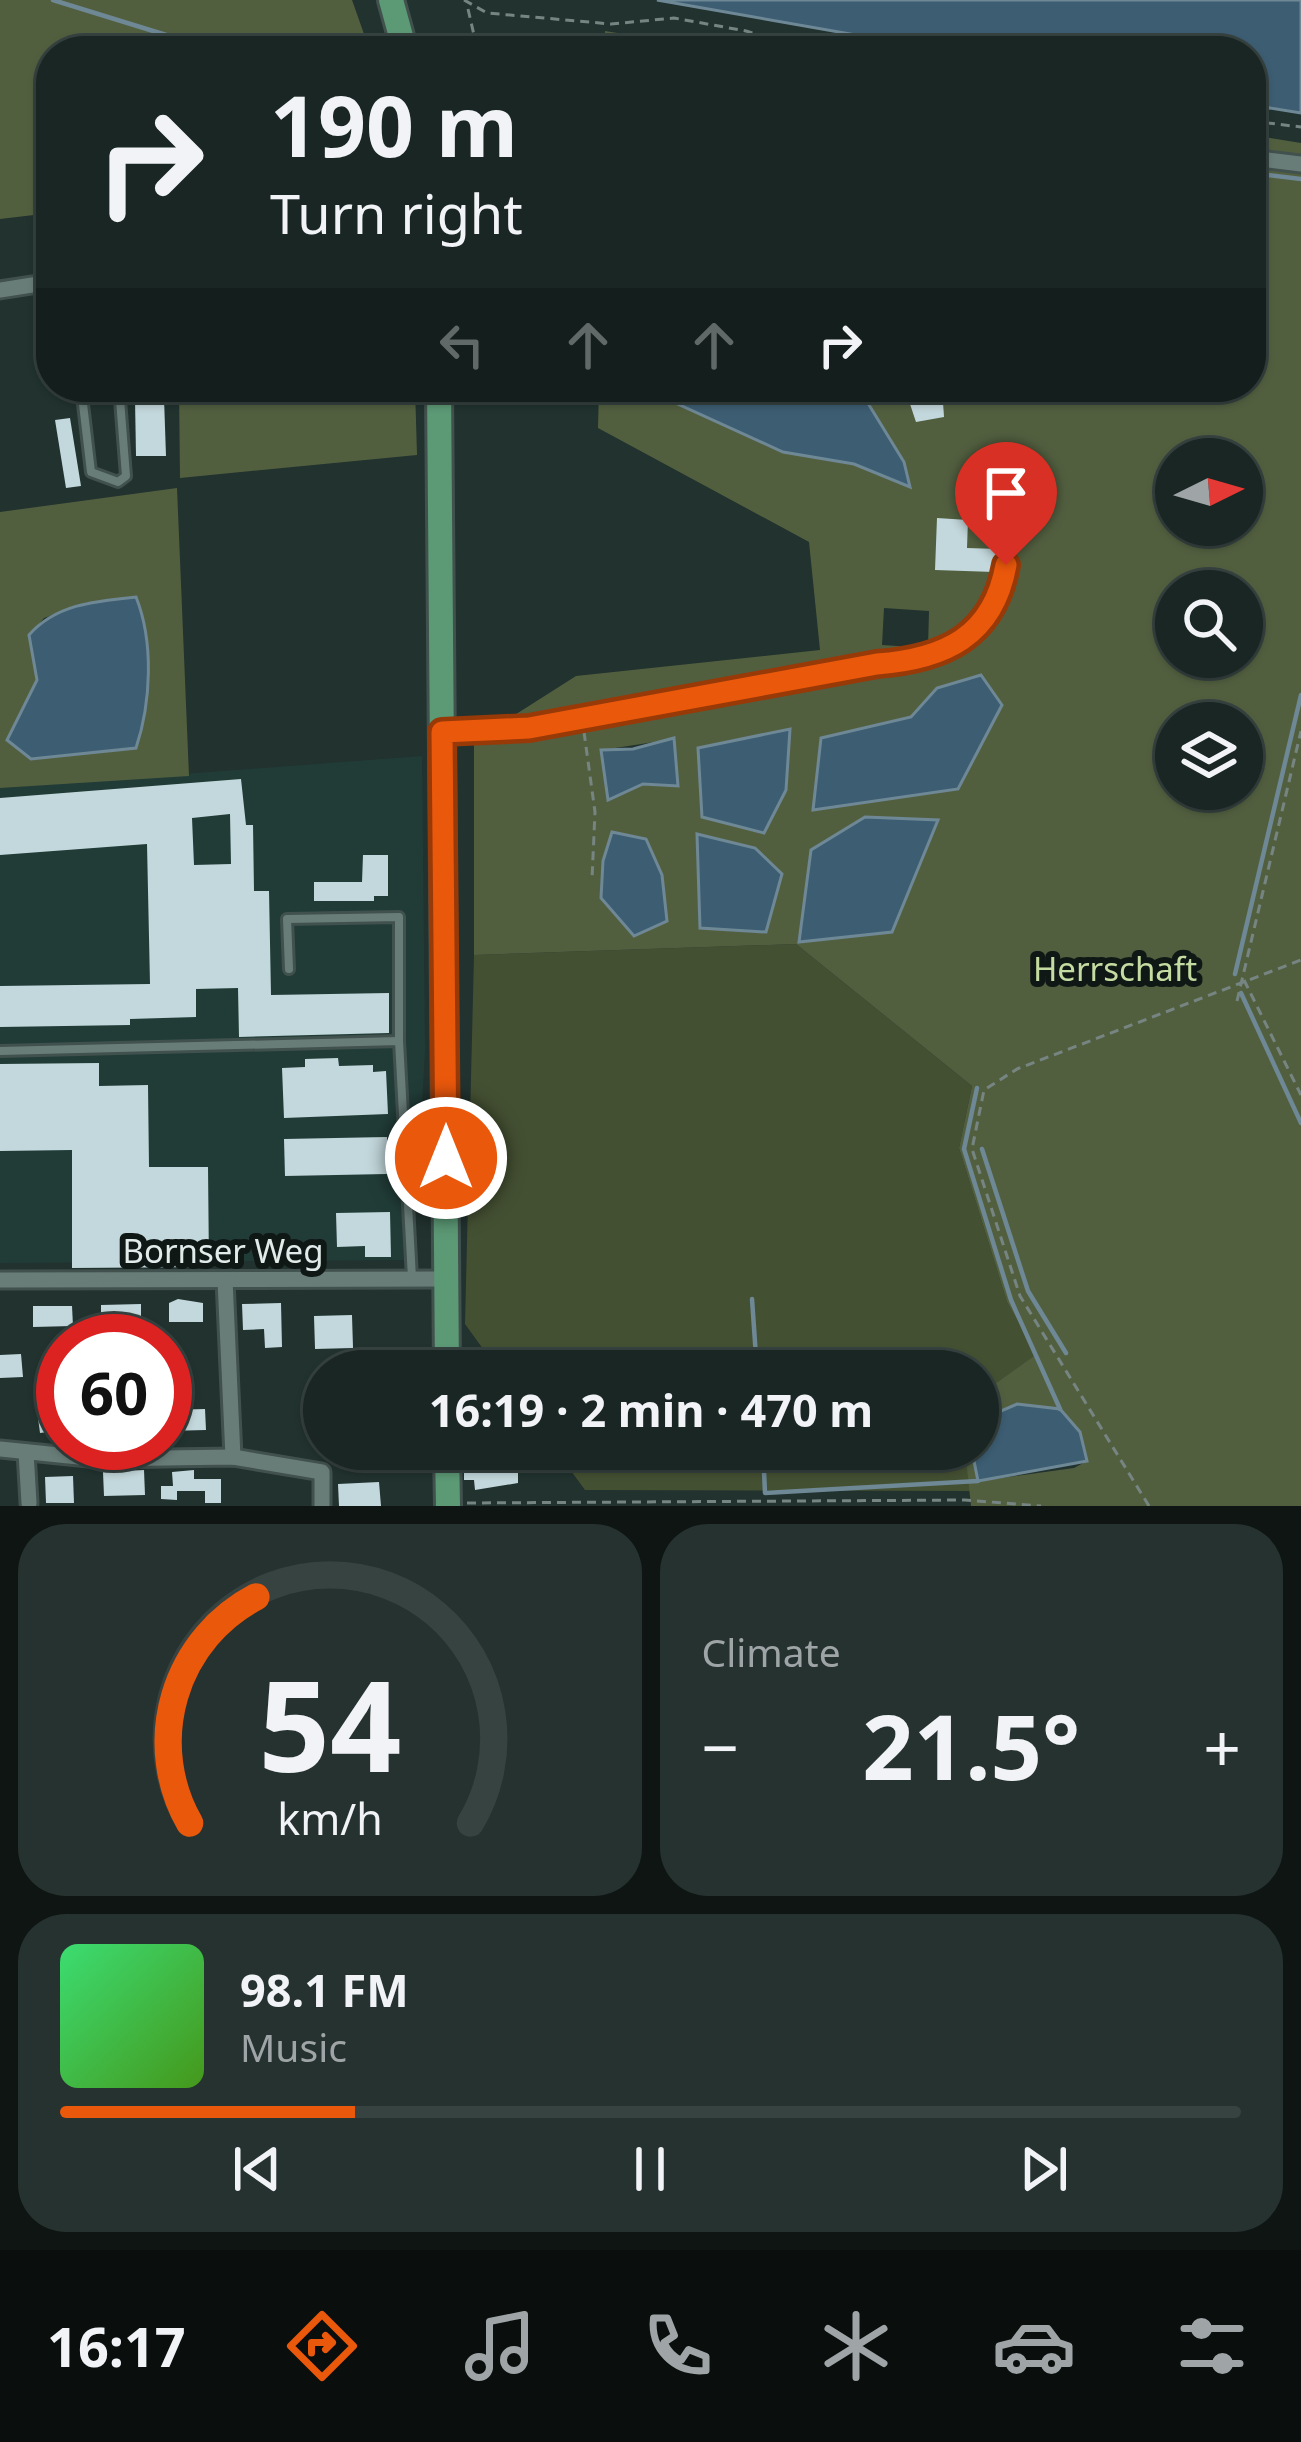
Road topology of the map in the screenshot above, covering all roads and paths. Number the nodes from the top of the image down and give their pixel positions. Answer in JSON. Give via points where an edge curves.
{"nodes":[{"id":1,"x":391,"y":0,"type":"edge"},
{"id":2,"x":464,"y":0,"type":"edge"},
{"id":3,"x":468,"y":7,"type":"junction"},
{"id":4,"x":401,"y":36,"type":"edge"},
{"id":5,"x":474,"y":36,"type":"edge"},
{"id":6,"x":763,"y":36,"type":"edge"},
{"id":7,"x":1266,"y":123,"type":"edge"},
{"id":8,"x":1301,"y":127,"type":"edge"},
{"id":9,"x":1266,"y":160,"type":"edge"},
{"id":10,"x":1301,"y":164,"type":"edge"},
{"id":11,"x":36,"y":284,"type":"edge"},
{"id":12,"x":0,"y":290,"type":"edge"},
{"id":13,"x":83,"y":402,"type":"edge"},
{"id":14,"x":121,"y":402,"type":"edge"},
{"id":15,"x":439,"y":402,"type":"edge"},
{"id":16,"x":1011,"y":533,"type":"dead end"},
{"id":17,"x":581,"y":719,"type":"junction"},
{"id":18,"x":1301,"y":731,"type":"edge"},
{"id":19,"x":442,"y":732,"type":"junction"},
{"id":20,"x":592,"y":879,"type":"dead end"},
{"id":21,"x":1301,"y":960,"type":"edge"},
{"id":22,"x":289,"y":969,"type":"dead end"},
{"id":23,"x":1244,"y":980,"type":"junction"},
{"id":24,"x":1237,"y":1001,"type":"dead end"},
{"id":25,"x":399,"y":1041,"type":"junction"},
{"id":26,"x":0,"y":1051,"type":"edge"},
{"id":27,"x":1301,"y":1095,"type":"edge"},
{"id":28,"x":446,"y":1279,"type":"junction"},
{"id":29,"x":0,"y":1280,"type":"edge"},
{"id":30,"x":226,"y":1280,"type":"junction"},
{"id":31,"x":412,"y":1280,"type":"junction"},
{"id":32,"x":447,"y":1350,"type":"edge"},
{"id":33,"x":0,"y":1449,"type":"edge"},
{"id":34,"x":26,"y":1452,"type":"junction"},
{"id":35,"x":233,"y":1456,"type":"junction"},
{"id":36,"x":448,"y":1470,"type":"edge"},
{"id":37,"x":29,"y":1503,"type":"dead end"},
{"id":38,"x":987,"y":1504,"type":"edge"},
{"id":39,"x":448,"y":1505,"type":"edge"},
{"id":40,"x":322,"y":1506,"type":"edge"},
{"id":41,"x":1041,"y":1506,"type":"edge"},
{"id":42,"x":1149,"y":1506,"type":"edge"}],
"edges":[{"from":1,"to":4,"type":"main road"},
{"from":2,"to":3,"type":"path"},
{"from":3,"to":5,"type":"path"},
{"from":3,"to":6,"type":"path","via":[[611,24],[674,18]]},
{"from":7,"to":8,"type":"path"},
{"from":9,"to":10,"type":"street"},
{"from":11,"to":12,"type":"street"},
{"from":13,"to":14,"type":"lane","via":[[91,472],[118,482],[127,455]]},
{"from":15,"to":19,"type":"main road"},
{"from":16,"to":17,"type":"lane","via":[[1000,596],[961,643],[928,660]]},
{"from":17,"to":19,"type":"lane"},
{"from":17,"to":20,"type":"path","via":[[595,812]]},
{"from":18,"to":24,"type":"path"},
{"from":19,"to":28,"type":"main road"},
{"from":21,"to":23,"type":"path"},
{"from":22,"to":25,"type":"lane","via":[[287,920],[399,917]]},
{"from":23,"to":27,"type":"path"},
{"from":23,"to":42,"type":"path","via":[[1017,1069],[985,1090],[972,1149],[1020,1296]]},
{"from":25,"to":26,"type":"lane"},
{"from":25,"to":31,"type":"lane"},
{"from":28,"to":31,"type":"street","name":"Bornser Weg"},
{"from":28,"to":32,"type":"main road"},
{"from":29,"to":30,"type":"street","name":"Bornser Weg"},
{"from":30,"to":31,"type":"street","name":"Bornser Weg"},
{"from":30,"to":35,"type":"street"},
{"from":33,"to":34,"type":"street"},
{"from":34,"to":35,"type":"street"},
{"from":34,"to":37,"type":"street"},
{"from":35,"to":40,"type":"street","via":[[322,1472]]},
{"from":36,"to":39,"type":"main road"},
{"from":38,"to":39,"type":"path"},
{"from":38,"to":41,"type":"path"}]}
